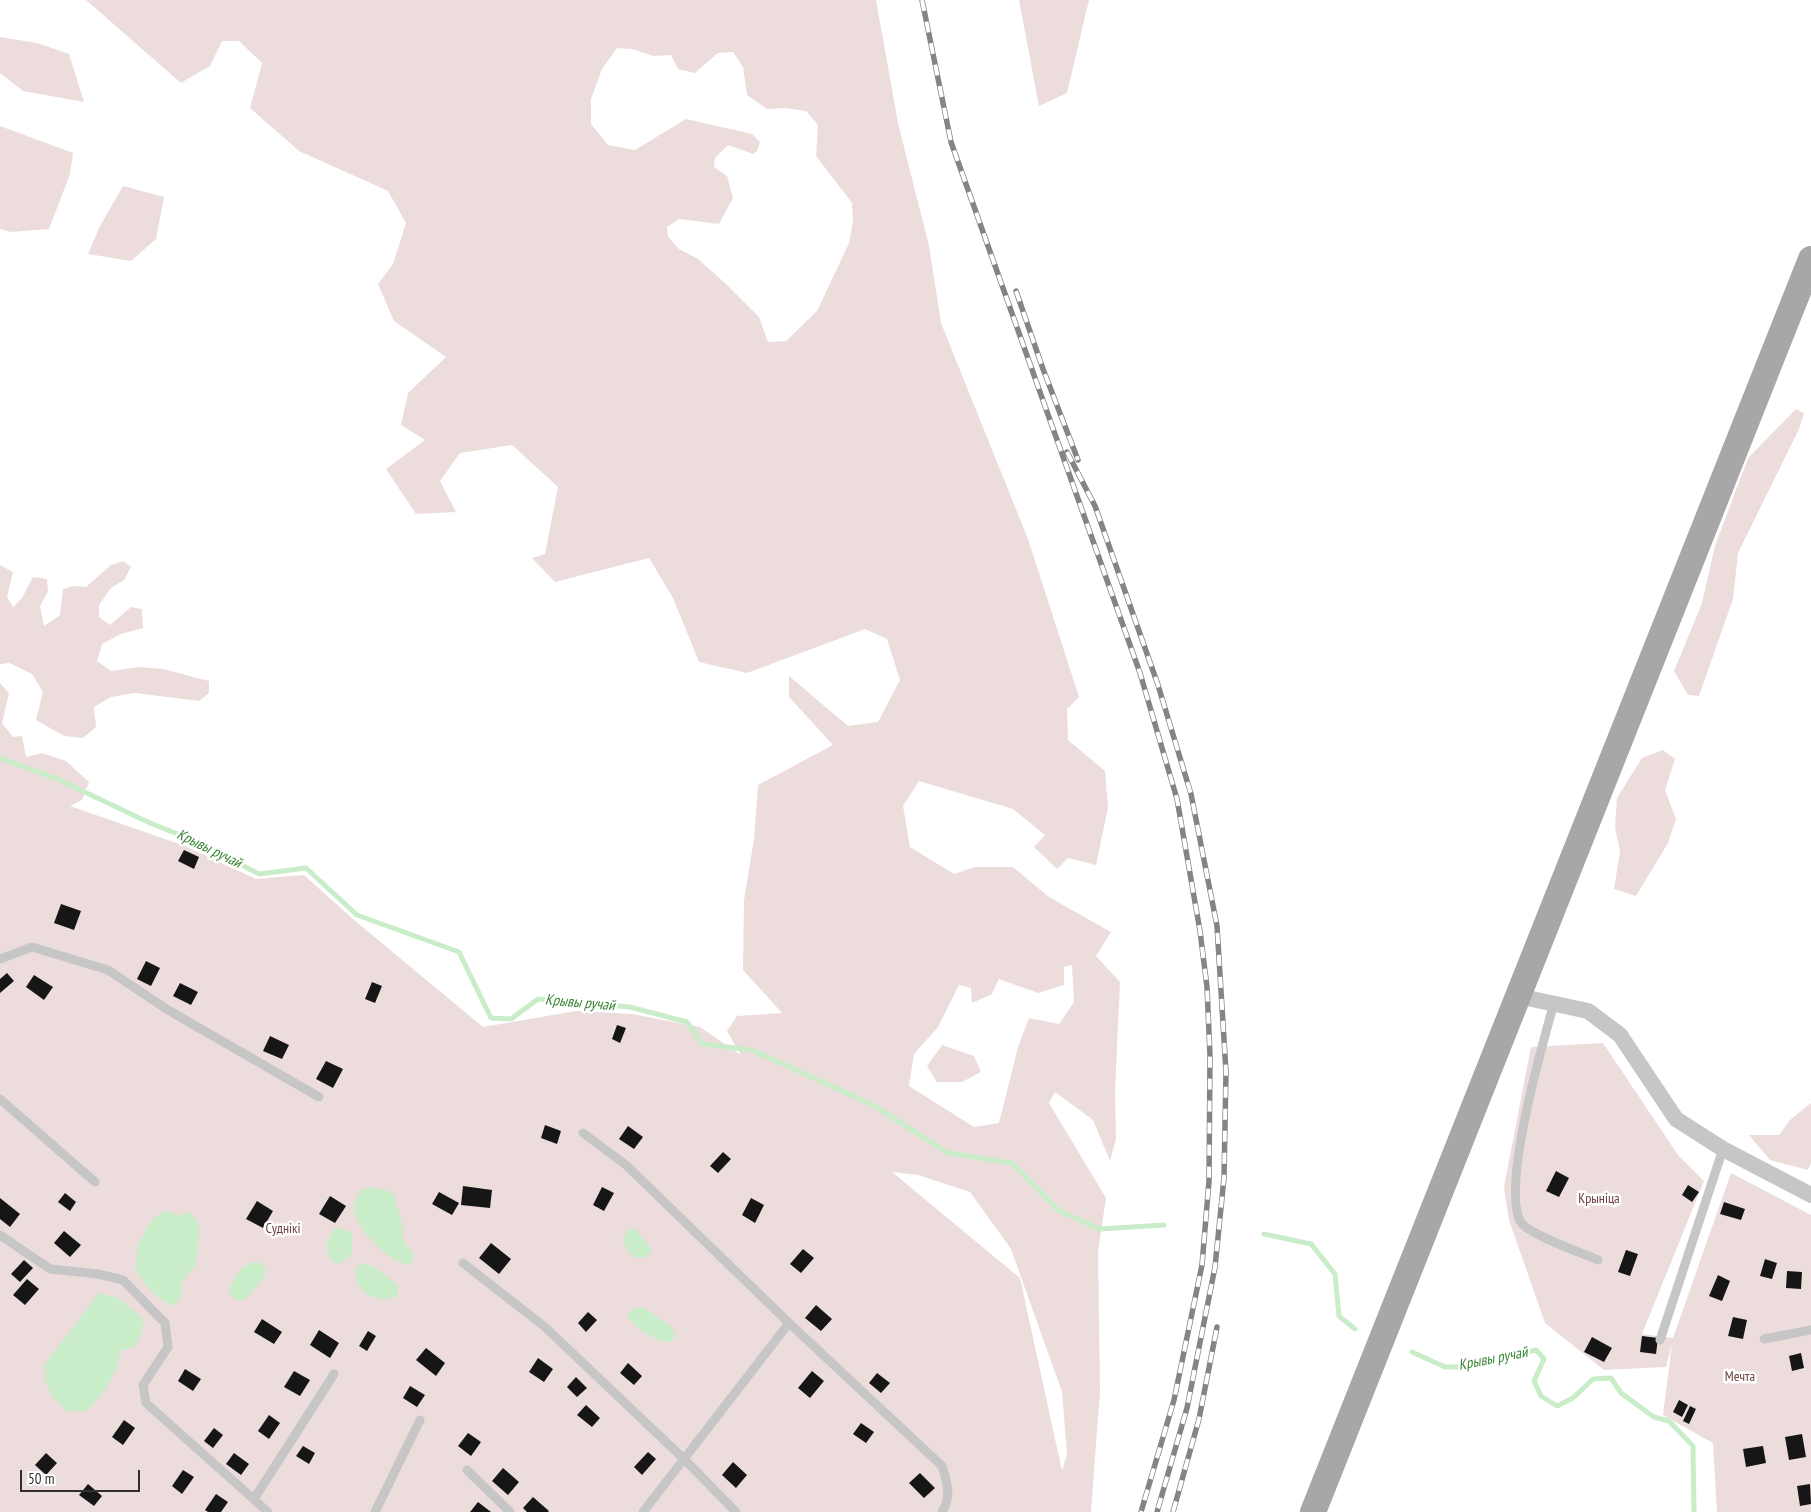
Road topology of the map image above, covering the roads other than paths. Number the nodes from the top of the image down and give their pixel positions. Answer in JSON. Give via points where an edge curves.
{"nodes":[{"id":1,"x":1811,"y":259,"type":"edge"},
{"id":2,"x":0,"y":960,"type":"edge"},
{"id":3,"x":1518,"y":996,"type":"junction"},
{"id":4,"x":1554,"y":1003,"type":"junction"},
{"id":5,"x":319,"y":1097,"type":"dead end"},
{"id":6,"x":0,"y":1099,"type":"edge"},
{"id":7,"x":583,"y":1133,"type":"dead end"},
{"id":8,"x":1723,"y":1149,"type":"junction"},
{"id":9,"x":95,"y":1182,"type":"dead end"},
{"id":10,"x":1811,"y":1195,"type":"edge"},
{"id":11,"x":0,"y":1235,"type":"edge"},
{"id":12,"x":1598,"y":1260,"type":"dead end"},
{"id":13,"x":463,"y":1263,"type":"dead end"},
{"id":14,"x":789,"y":1323,"type":"junction"},
{"id":15,"x":1811,"y":1330,"type":"edge"},
{"id":16,"x":1764,"y":1339,"type":"dead end"},
{"id":17,"x":1660,"y":1340,"type":"dead end"},
{"id":18,"x":334,"y":1374,"type":"dead end"},
{"id":19,"x":420,"y":1420,"type":"dead end"},
{"id":20,"x":684,"y":1459,"type":"junction"},
{"id":21,"x":467,"y":1470,"type":"dead end"},
{"id":22,"x":254,"y":1499,"type":"junction"},
{"id":23,"x":268,"y":1512,"type":"edge"},
{"id":24,"x":376,"y":1512,"type":"edge"},
{"id":25,"x":510,"y":1512,"type":"edge"},
{"id":26,"x":643,"y":1512,"type":"edge"},
{"id":27,"x":736,"y":1512,"type":"edge"},
{"id":28,"x":942,"y":1512,"type":"edge"},
{"id":29,"x":1313,"y":1512,"type":"edge"}],
"edges":[{"from":1,"to":3,"type":"main road"},
{"from":2,"to":5,"type":"lane","via":[[32,947],[108,970],[168,1010]]},
{"from":3,"to":4,"type":"street"},
{"from":3,"to":29,"type":"main road"},
{"from":4,"to":8,"type":"street","via":[[1588,1011],[1620,1035],[1676,1119]]},
{"from":4,"to":12,"type":"lane","via":[[1524,1126],[1514,1182],[1516,1208],[1520,1222],[1535,1234]]},
{"from":6,"to":9,"type":"lane"},
{"from":7,"to":14,"type":"lane","via":[[626,1165]]},
{"from":8,"to":10,"type":"street"},
{"from":8,"to":17,"type":"lane"},
{"from":11,"to":22,"type":"lane","via":[[50,1269],[123,1280],[166,1323],[168,1347],[143,1385],[146,1403]]},
{"from":13,"to":20,"type":"lane","via":[[545,1327]]},
{"from":14,"to":20,"type":"lane"},
{"from":14,"to":28,"type":"lane","via":[[942,1466],[948,1485],[946,1506]]},
{"from":15,"to":16,"type":"lane"},
{"from":18,"to":22,"type":"lane"},
{"from":19,"to":24,"type":"lane"},
{"from":20,"to":26,"type":"lane"},
{"from":20,"to":27,"type":"lane"},
{"from":21,"to":25,"type":"lane"},
{"from":22,"to":23,"type":"lane"}]}
